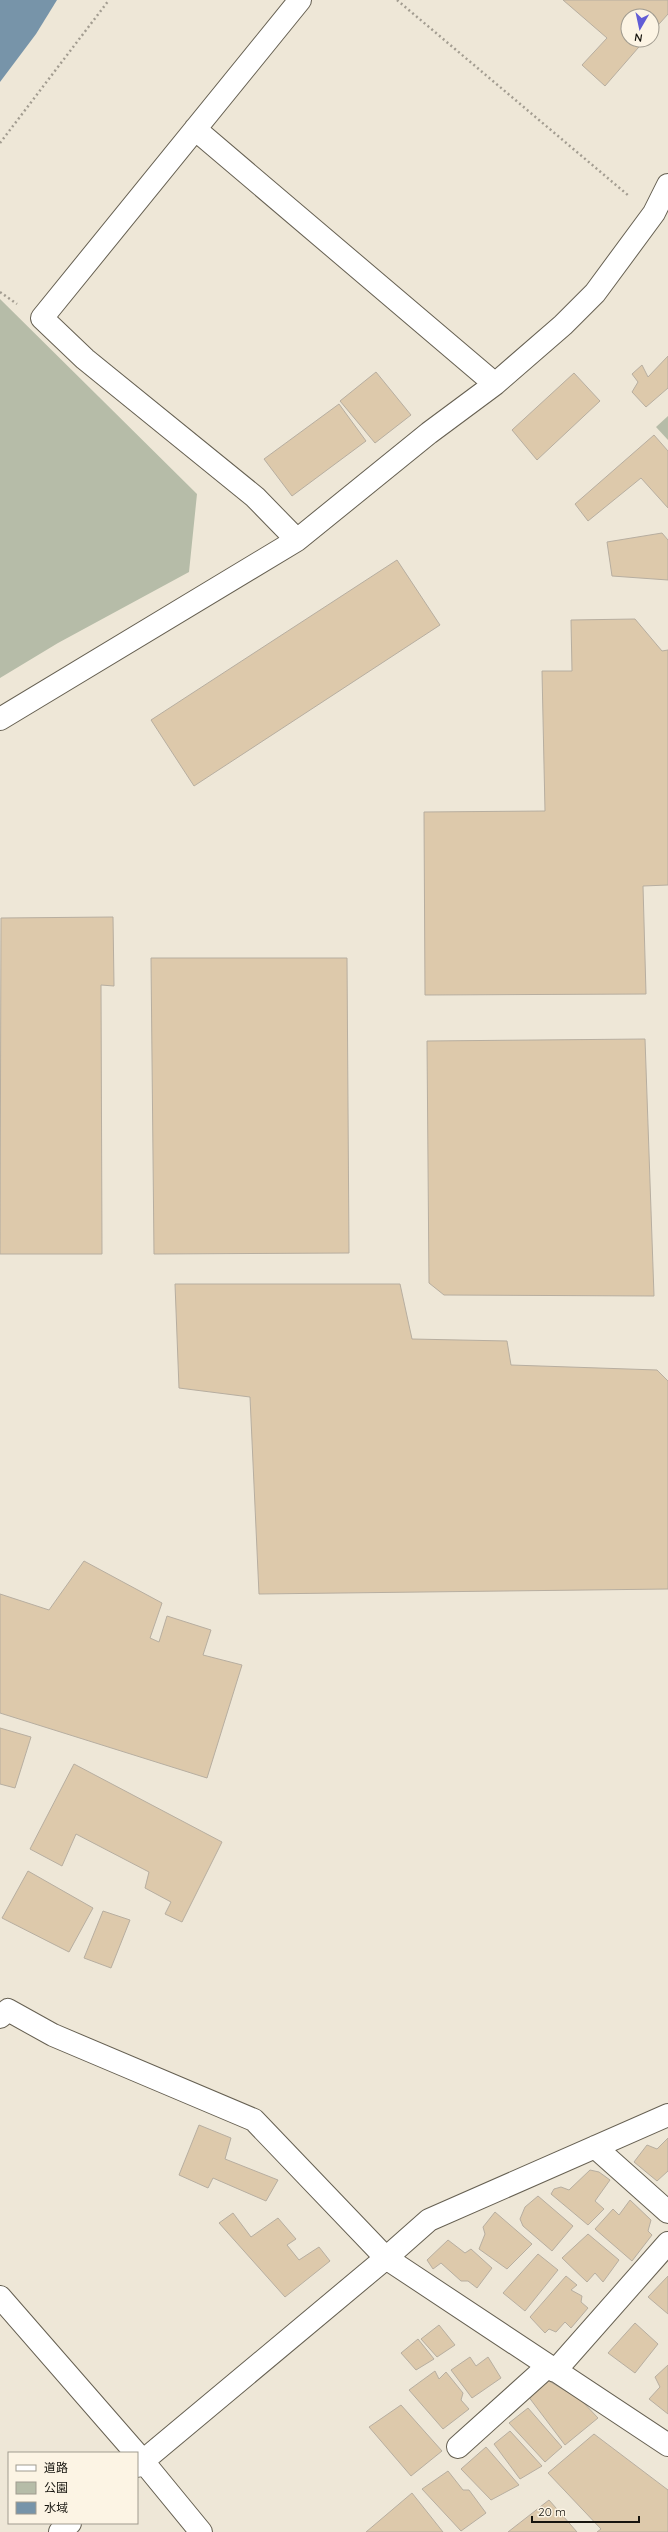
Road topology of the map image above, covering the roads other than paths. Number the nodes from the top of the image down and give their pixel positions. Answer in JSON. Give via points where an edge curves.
{"nodes":[{"id":1,"x":300,"y":0,"type":"edge"},
{"id":2,"x":195,"y":129,"type":"junction"},
{"id":3,"x":668,"y":185,"type":"edge"},
{"id":4,"x":495,"y":384,"type":"junction"},
{"id":5,"x":296,"y":540,"type":"junction"},
{"id":6,"x":0,"y":719,"type":"edge"},
{"id":7,"x":0,"y":2017,"type":"edge"},
{"id":8,"x":668,"y":2115,"type":"edge"},
{"id":9,"x":595,"y":2147,"type":"junction"},
{"id":10,"x":668,"y":2212,"type":"edge"},
{"id":11,"x":668,"y":2243,"type":"edge"},
{"id":12,"x":386,"y":2258,"type":"junction"},
{"id":13,"x":0,"y":2297,"type":"edge"},
{"id":14,"x":552,"y":2368,"type":"junction"},
{"id":15,"x":668,"y":2445,"type":"edge"},
{"id":16,"x":458,"y":2447,"type":"dead end"},
{"id":17,"x":132,"y":2452,"type":"edge"},
{"id":18,"x":138,"y":2459,"type":"edge"},
{"id":19,"x":69,"y":2524,"type":"edge"},
{"id":20,"x":60,"y":2532,"type":"edge"},
{"id":21,"x":201,"y":2532,"type":"edge"}],
"edges":[{"from":1,"to":2,"type":"street"},
{"from":2,"to":4,"type":"street"},
{"from":2,"to":5,"type":"street","via":[[42,318],[85,359],[255,497]]},
{"from":3,"to":4,"type":"street","via":[[654,213],[595,293],[563,325]]},
{"from":4,"to":5,"type":"street"},
{"from":5,"to":6,"type":"street"},
{"from":7,"to":12,"type":"street","via":[[8,2010],[53,2035],[254,2120]]},
{"from":8,"to":9,"type":"street"},
{"from":9,"to":10,"type":"street"},
{"from":9,"to":12,"type":"street","via":[[429,2220]]},
{"from":11,"to":14,"type":"street"},
{"from":12,"to":14,"type":"street"},
{"from":12,"to":18,"type":"street"},
{"from":13,"to":17,"type":"street"},
{"from":14,"to":15,"type":"street"},
{"from":14,"to":16,"type":"street"},
{"from":18,"to":21,"type":"street"},
{"from":19,"to":20,"type":"street"}]}
